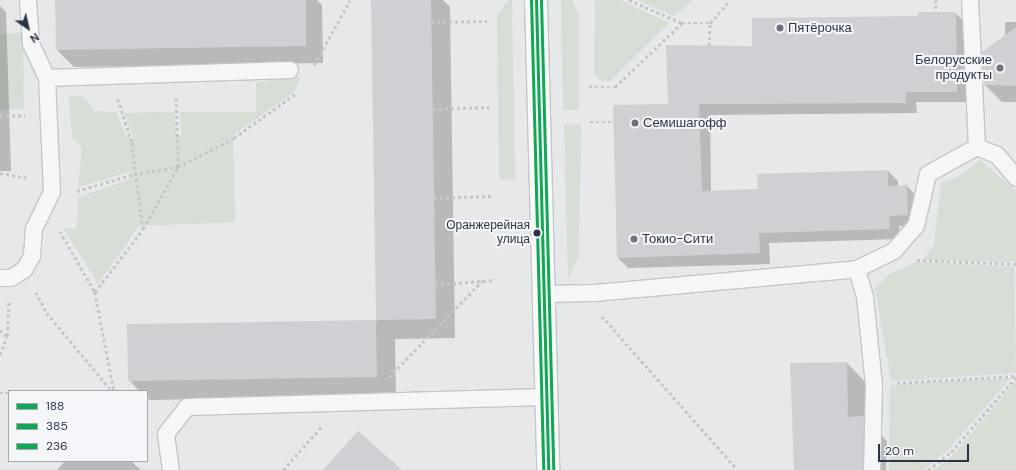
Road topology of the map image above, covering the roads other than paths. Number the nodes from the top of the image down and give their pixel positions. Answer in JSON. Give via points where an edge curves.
{"nodes":[{"id":1,"x":28,"y":0,"type":"edge"},
{"id":2,"x":536,"y":0,"type":"edge"},
{"id":3,"x":970,"y":0,"type":"edge"},
{"id":4,"x":290,"y":70,"type":"dead end"},
{"id":5,"x":47,"y":78,"type":"junction"},
{"id":6,"x":977,"y":147,"type":"junction"},
{"id":7,"x":1016,"y":178,"type":"edge"},
{"id":8,"x":857,"y":269,"type":"junction"},
{"id":9,"x":5,"y":278,"type":"edge"},
{"id":10,"x":543,"y":294,"type":"junction"},
{"id":11,"x":546,"y":397,"type":"junction"},
{"id":12,"x":171,"y":470,"type":"edge"},
{"id":13,"x":548,"y":470,"type":"edge"},
{"id":14,"x":872,"y":470,"type":"edge"}],
"edges":[{"from":1,"to":5,"type":"lane","via":[[31,44]]},
{"from":2,"to":10,"type":"street"},
{"from":3,"to":6,"type":"lane"},
{"from":4,"to":5,"type":"lane"},
{"from":5,"to":9,"type":"lane","via":[[52,192],[34,229],[32,256],[24,270]]},
{"from":6,"to":7,"type":"lane","via":[[997,155]]},
{"from":6,"to":8,"type":"lane","via":[[928,174],[916,226],[894,252]]},
{"from":8,"to":10,"type":"lane","via":[[595,293]]},
{"from":8,"to":14,"type":"lane","via":[[865,297],[874,385]]},
{"from":10,"to":11,"type":"street"},
{"from":11,"to":12,"type":"lane","via":[[187,406],[166,434]]},
{"from":11,"to":13,"type":"street"}]}
